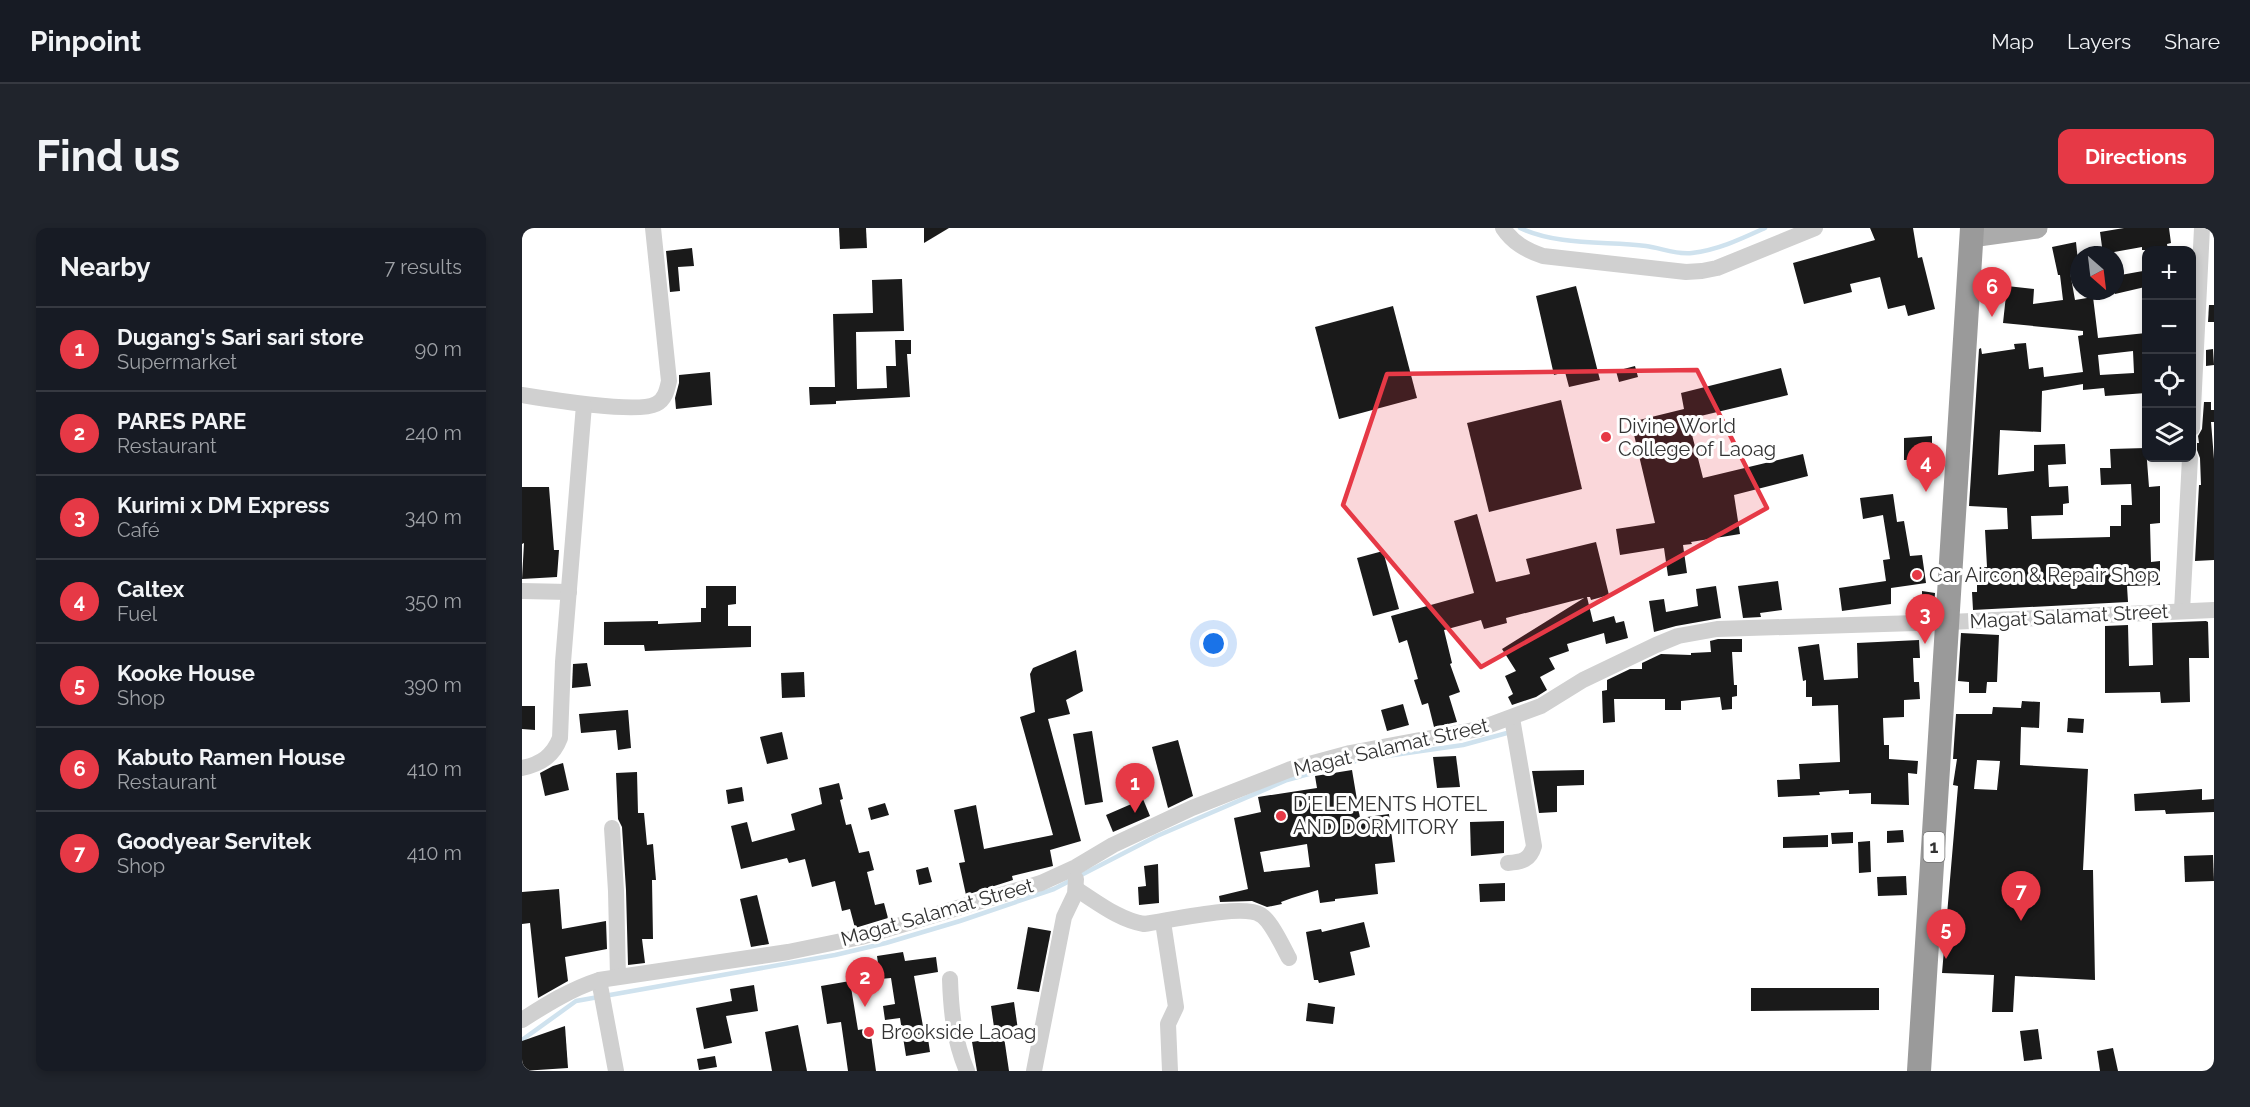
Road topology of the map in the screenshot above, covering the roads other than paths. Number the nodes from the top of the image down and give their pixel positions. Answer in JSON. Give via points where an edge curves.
{"nodes":[{"id":1,"x":653,"y":228,"type":"edge"},
{"id":2,"x":1503,"y":228,"type":"edge"},
{"id":3,"x":1815,"y":228,"type":"edge"},
{"id":4,"x":2037,"y":228,"type":"edge"},
{"id":5,"x":2202,"y":228,"type":"edge"},
{"id":6,"x":1972,"y":232,"type":"edge"},
{"id":7,"x":522,"y":395,"type":"edge"},
{"id":8,"x":584,"y":405,"type":"junction"},
{"id":9,"x":2193,"y":408,"type":"edge"},
{"id":10,"x":2190,"y":462,"type":"edge"},
{"id":11,"x":522,"y":591,"type":"edge"},
{"id":12,"x":569,"y":592,"type":"junction"},
{"id":13,"x":2214,"y":610,"type":"edge"},
{"id":14,"x":2182,"y":611,"type":"junction"},
{"id":15,"x":1949,"y":622,"type":"junction"},
{"id":16,"x":1512,"y":718,"type":"junction"},
{"id":17,"x":522,"y":768,"type":"edge"},
{"id":18,"x":612,"y":828,"type":"dead end"},
{"id":19,"x":1508,"y":863,"type":"dead end"},
{"id":20,"x":1076,"y":878,"type":"junction"},
{"id":21,"x":1163,"y":922,"type":"junction"},
{"id":22,"x":1289,"y":958,"type":"dead end"},
{"id":23,"x":618,"y":976,"type":"junction"},
{"id":24,"x":950,"y":979,"type":"dead end"},
{"id":25,"x":602,"y":991,"type":"junction"},
{"id":26,"x":522,"y":1020,"type":"edge"},
{"id":27,"x":616,"y":1071,"type":"edge"},
{"id":28,"x":967,"y":1071,"type":"edge"},
{"id":29,"x":1034,"y":1071,"type":"edge"},
{"id":30,"x":1170,"y":1071,"type":"edge"},
{"id":31,"x":1920,"y":1071,"type":"edge"}],
"edges":[{"from":1,"to":8,"type":"street","via":[[668,390],[652,406]]},
{"from":2,"to":3,"type":"street","via":[[1525,249],[1542,256],[1694,272],[1717,268]]},
{"from":4,"to":6,"type":"main road"},
{"from":5,"to":9,"type":"street"},
{"from":6,"to":15,"type":"highway","number":"1"},
{"from":7,"to":8,"type":"street"},
{"from":8,"to":12,"type":"street"},
{"from":10,"to":14,"type":"street"},
{"from":11,"to":12,"type":"street"},
{"from":12,"to":17,"type":"street","via":[[560,738],[543,761]]},
{"from":13,"to":14,"type":"street","name":"Magat Salamat Street"},
{"from":14,"to":15,"type":"street","name":"Magat Salamat Street"},
{"from":15,"to":16,"type":"street","name":"Magat Salamat Street","via":[[1695,632],[1656,645]]},
{"from":15,"to":31,"type":"highway","number":"1"},
{"from":16,"to":19,"type":"street","via":[[1533,846],[1528,859]]},
{"from":16,"to":20,"type":"street","name":"Magat Salamat Street","via":[[1479,729],[1350,753],[1291,769],[1192,807],[1113,845]]},
{"from":18,"to":23,"type":"street"},
{"from":20,"to":21,"type":"street","via":[[1132,922]]},
{"from":20,"to":23,"type":"street","name":"Magat Salamat Street","via":[[1041,882],[861,937],[788,952]]},
{"from":20,"to":29,"type":"street","via":[[1064,917]]},
{"from":21,"to":22,"type":"street","via":[[1221,912],[1254,912],[1267,922]]},
{"from":21,"to":30,"type":"street","via":[[1176,1006],[1168,1024]]},
{"from":23,"to":25,"type":"street","name":"Magat Salamat Street"},
{"from":24,"to":28,"type":"street","via":[[955,1037]]},
{"from":25,"to":26,"type":"street","name":"Magat Salamat Street","via":[[578,987]]},
{"from":25,"to":27,"type":"street"}]}
